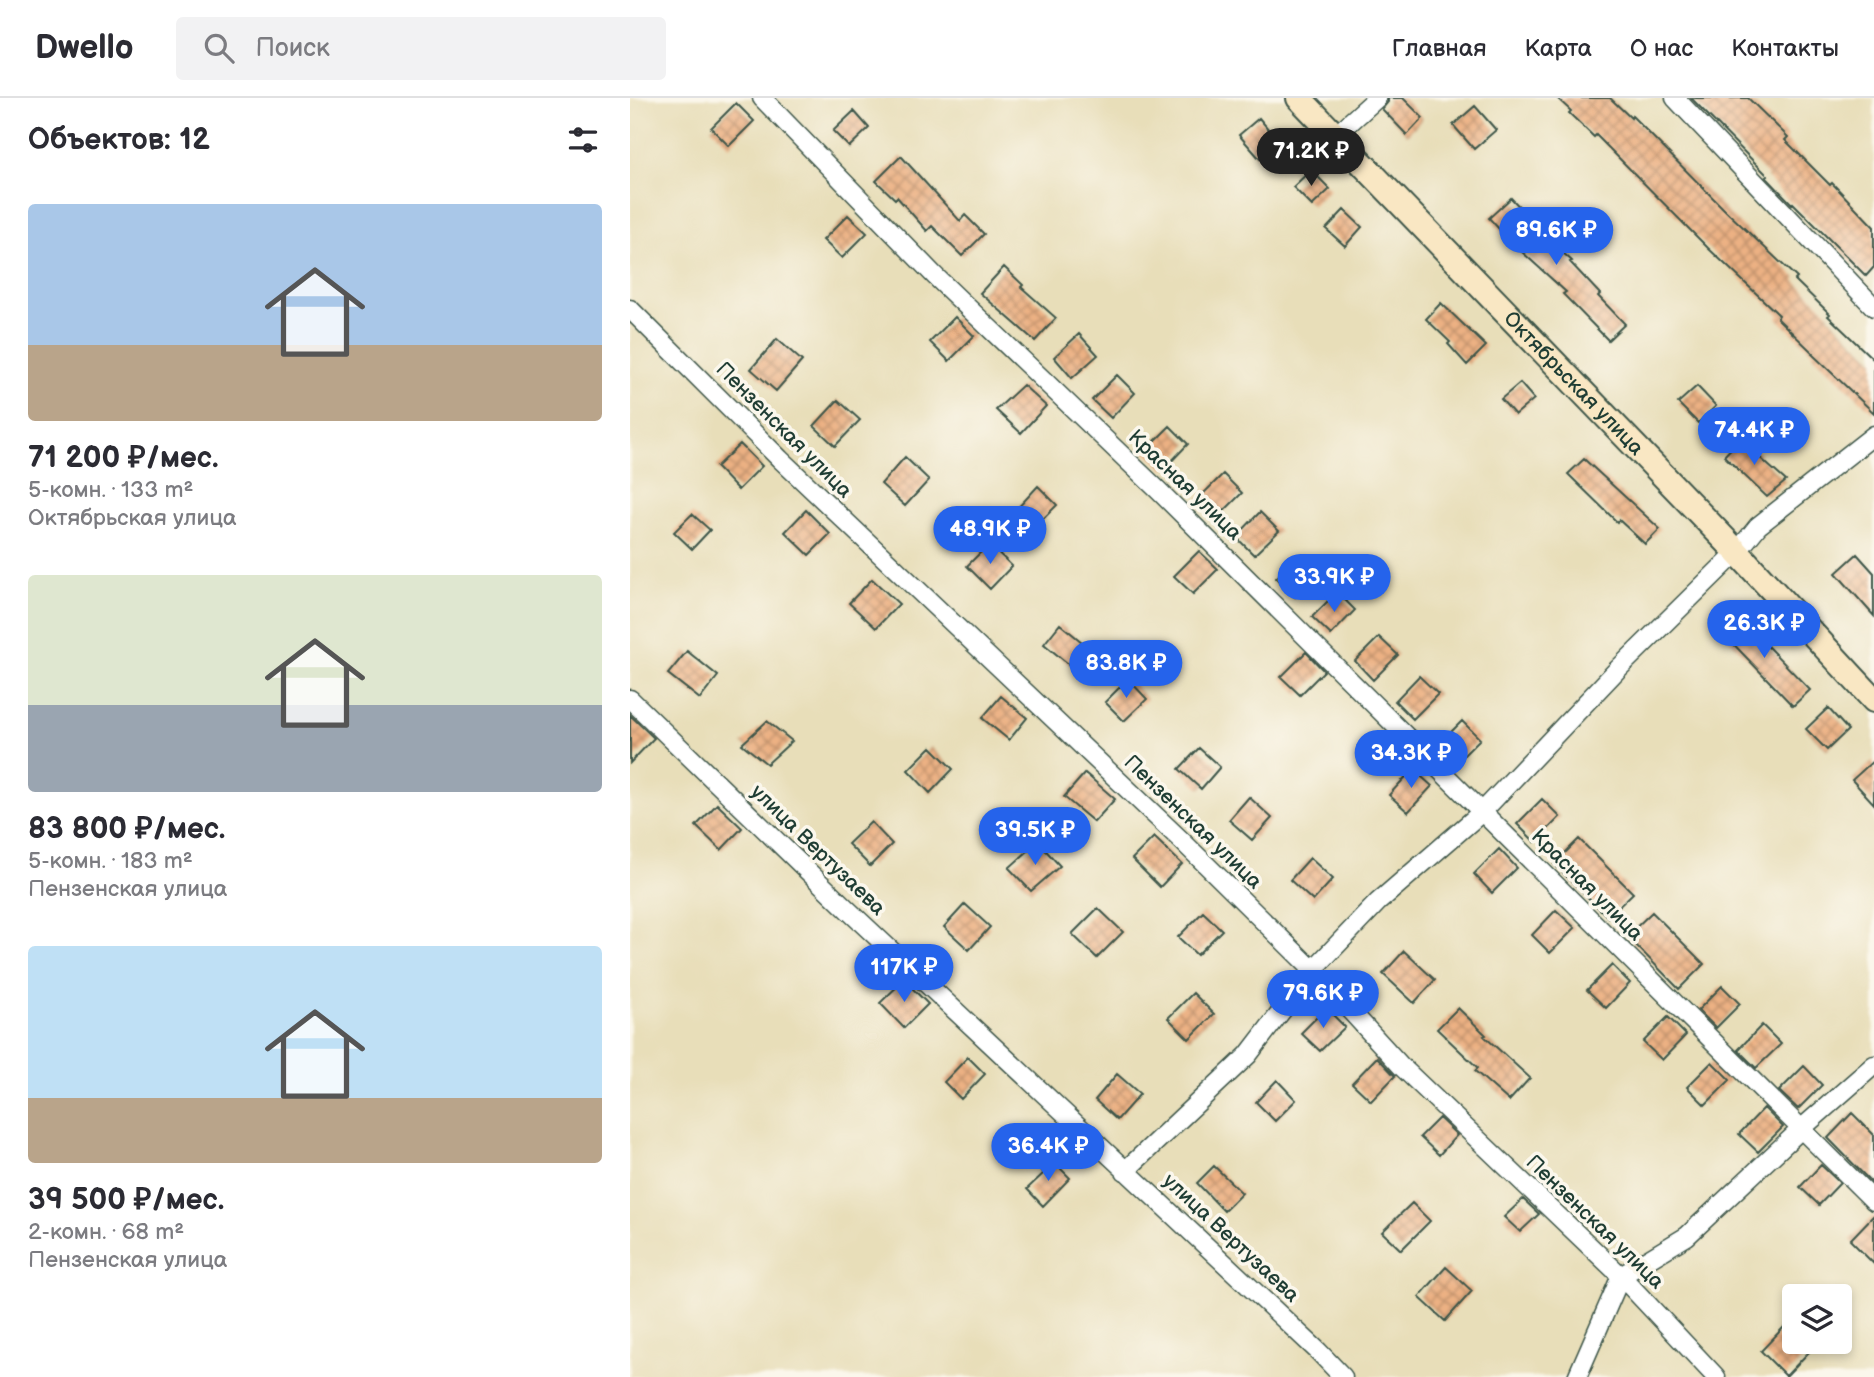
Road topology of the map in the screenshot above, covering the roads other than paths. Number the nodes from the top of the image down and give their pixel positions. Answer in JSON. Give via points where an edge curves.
{"nodes":[{"id":1,"x":762,"y":98,"type":"edge"},
{"id":2,"x":1300,"y":98,"type":"edge"},
{"id":3,"x":1377,"y":98,"type":"edge"},
{"id":4,"x":1675,"y":98,"type":"edge"},
{"id":5,"x":1335,"y":136,"type":"junction"},
{"id":6,"x":1874,"y":307,"type":"edge"},
{"id":7,"x":630,"y":309,"type":"edge"},
{"id":8,"x":1874,"y":435,"type":"edge"},
{"id":9,"x":1737,"y":552,"type":"junction"},
{"id":10,"x":630,"y":699,"type":"edge"},
{"id":11,"x":1874,"y":699,"type":"edge"},
{"id":12,"x":1482,"y":812,"type":"junction"},
{"id":13,"x":1313,"y":970,"type":"junction"},
{"id":14,"x":1874,"y":1065,"type":"edge"},
{"id":15,"x":1801,"y":1129,"type":"junction"},
{"id":16,"x":1125,"y":1171,"type":"junction"},
{"id":17,"x":1874,"y":1201,"type":"edge"},
{"id":18,"x":1621,"y":1276,"type":"junction"},
{"id":19,"x":1343,"y":1377,"type":"edge"},
{"id":20,"x":1577,"y":1377,"type":"edge"},
{"id":21,"x":1716,"y":1377,"type":"edge"}],
"edges":[{"from":1,"to":12,"type":"street","name":"Красная улица","via":[[935,276]]},
{"from":2,"to":5,"type":"main road","name":"Октябрьская улица"},
{"from":3,"to":5,"type":"street"},
{"from":4,"to":6,"type":"street"},
{"from":5,"to":9,"type":"main road","name":"Октябрьская улица"},
{"from":7,"to":13,"type":"street","name":"Пензенская улица"},
{"from":8,"to":9,"type":"street","via":[[1758,526]]},
{"from":9,"to":11,"type":"main road","name":"Октябрьская улица"},
{"from":9,"to":12,"type":"street"},
{"from":10,"to":16,"type":"street","name":"улица Вертузаева"},
{"from":12,"to":13,"type":"street","via":[[1378,902]]},
{"from":12,"to":15,"type":"street","name":"Красная улица"},
{"from":13,"to":16,"type":"street","via":[[1248,1055]]},
{"from":13,"to":18,"type":"street","name":"Пензенская улица","via":[[1402,1067]]},
{"from":14,"to":15,"type":"street"},
{"from":15,"to":17,"type":"street","name":"Красная улица"},
{"from":15,"to":18,"type":"street","via":[[1687,1236]]},
{"from":16,"to":19,"type":"street","name":"улица Вертузаева"},
{"from":18,"to":20,"type":"street"},
{"from":18,"to":21,"type":"street","name":"Пензенская улица"}]}
